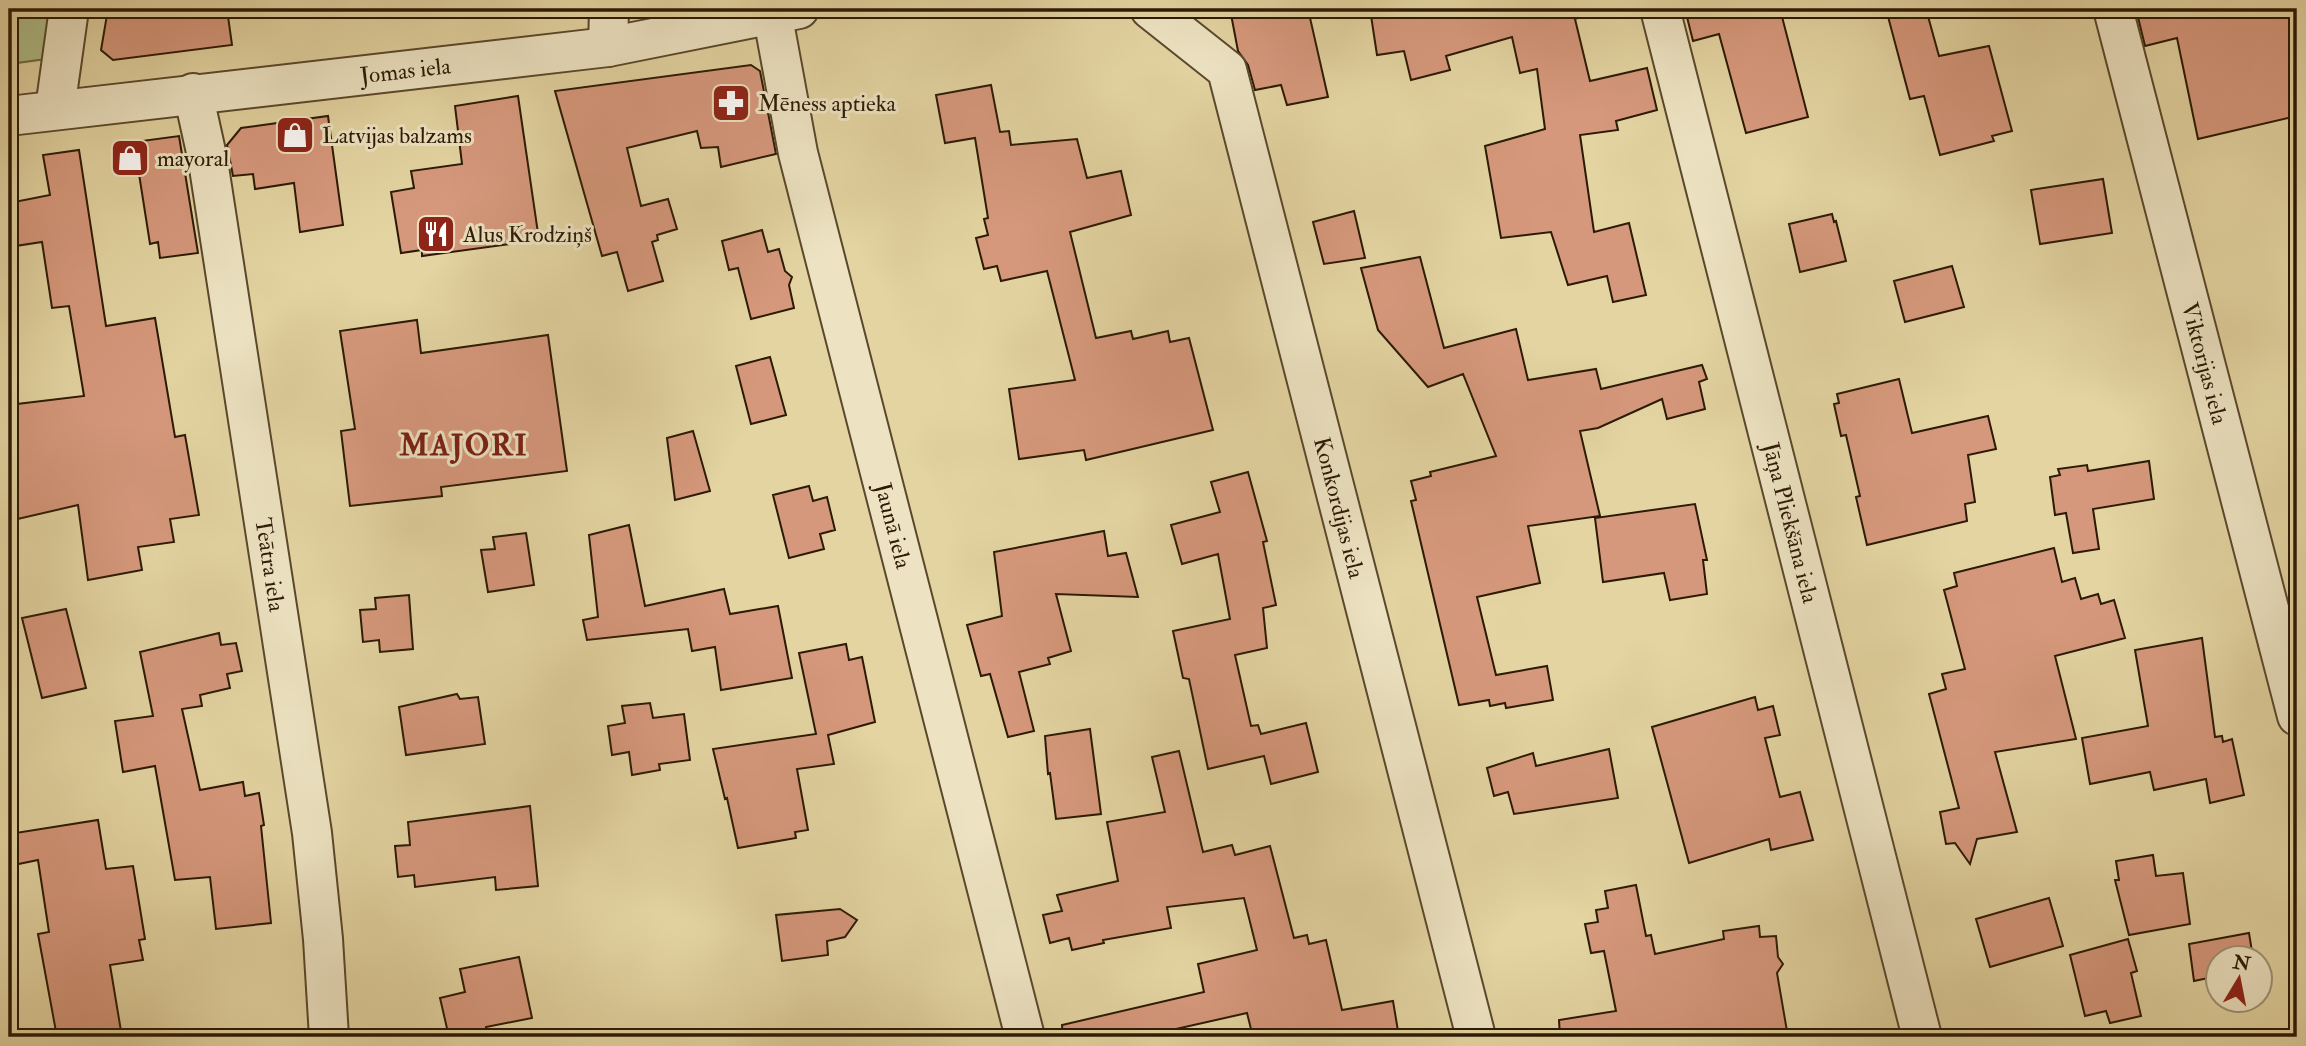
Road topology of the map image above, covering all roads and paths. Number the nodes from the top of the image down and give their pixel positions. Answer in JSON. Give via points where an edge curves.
{"nodes":[{"id":1,"x":69,"y":9,"type":"edge"},
{"id":2,"x":609,"y":9,"type":"edge"},
{"id":3,"x":1150,"y":9,"type":"edge"},
{"id":4,"x":1660,"y":9,"type":"edge"},
{"id":5,"x":2113,"y":9,"type":"edge"},
{"id":6,"x":785,"y":11,"type":"edge"},
{"id":7,"x":608,"y":47,"type":"junction"},
{"id":8,"x":193,"y":93,"type":"junction"},
{"id":9,"x":55,"y":109,"type":"junction"},
{"id":10,"x":9,"y":116,"type":"edge"},
{"id":11,"x":2297,"y":716,"type":"edge"},
{"id":12,"x":329,"y":1037,"type":"edge"},
{"id":13,"x":1025,"y":1037,"type":"edge"},
{"id":14,"x":1476,"y":1037,"type":"edge"},
{"id":15,"x":1922,"y":1037,"type":"edge"}],
"edges":[{"from":1,"to":9,"type":"street"},
{"from":2,"to":7,"type":"street"},
{"from":3,"to":14,"type":"street","name":"Konkordijas iela","via":[[1227,71]]},
{"from":4,"to":15,"type":"street","name":"Jāņa Pliekšāna iela"},
{"from":5,"to":11,"type":"street","name":"Viktorijas iela"},
{"from":6,"to":7,"type":"street","name":"Jomas iela"},
{"from":6,"to":13,"type":"street","name":"Jaunā iela","via":[[799,153]]},
{"from":7,"to":8,"type":"street","name":"Jomas iela"},
{"from":8,"to":9,"type":"street","name":"Jomas iela"},
{"from":8,"to":12,"type":"street","name":"Teātra iela","via":[[208,161],[312,833]]},
{"from":9,"to":10,"type":"street","name":"Jomas iela"}]}
